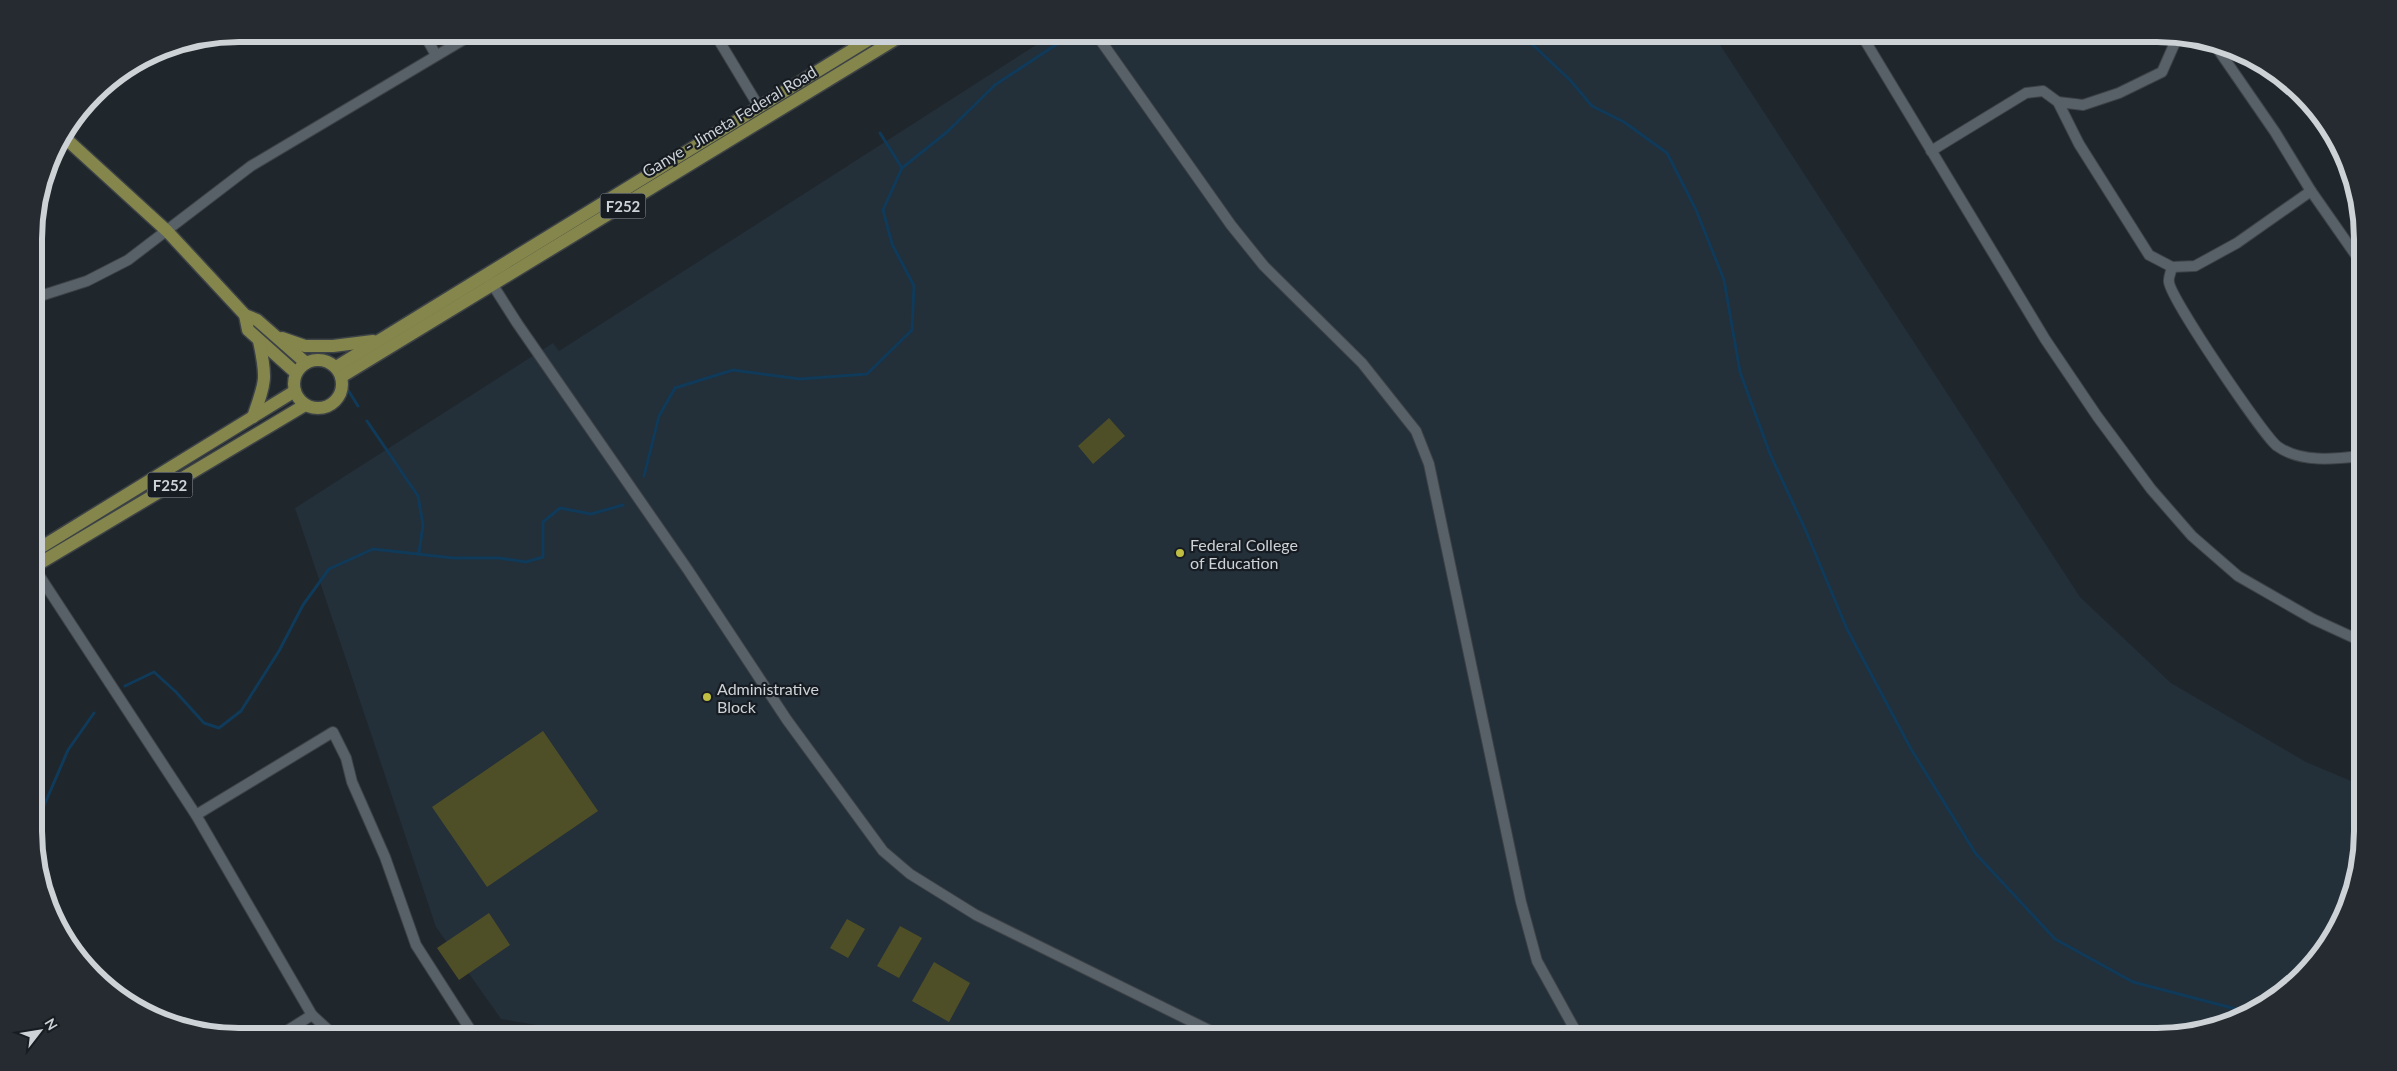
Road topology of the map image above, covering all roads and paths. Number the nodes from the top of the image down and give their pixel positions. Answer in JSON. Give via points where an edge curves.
{"nodes":[{"id":1,"x":429,"y":42,"type":"edge"},
{"id":2,"x":459,"y":42,"type":"edge"},
{"id":3,"x":720,"y":42,"type":"edge"},
{"id":4,"x":865,"y":42,"type":"edge"},
{"id":5,"x":891,"y":42,"type":"edge"},
{"id":6,"x":1102,"y":42,"type":"edge"},
{"id":7,"x":1865,"y":42,"type":"edge"},
{"id":8,"x":2175,"y":43,"type":"edge"},
{"id":9,"x":2220,"y":53,"type":"edge"},
{"id":10,"x":436,"y":55,"type":"junction"},
{"id":11,"x":2058,"y":102,"type":"junction"},
{"id":12,"x":759,"y":106,"type":"junction"},
{"id":13,"x":69,"y":141,"type":"edge"},
{"id":14,"x":1931,"y":151,"type":"junction"},
{"id":15,"x":2311,"y":191,"type":"junction"},
{"id":16,"x":167,"y":231,"type":"junction"},
{"id":17,"x":2354,"y":253,"type":"edge"},
{"id":18,"x":2172,"y":267,"type":"junction"},
{"id":19,"x":486,"y":274,"type":"junction"},
{"id":20,"x":493,"y":285,"type":"junction"},
{"id":21,"x":42,"y":295,"type":"edge"},
{"id":22,"x":245,"y":315,"type":"junction"},
{"id":23,"x":274,"y":336,"type":"junction"},
{"id":24,"x":378,"y":340,"type":"junction"},
{"id":25,"x":259,"y":341,"type":"junction"},
{"id":26,"x":306,"y":363,"type":"junction"},
{"id":27,"x":338,"y":372,"type":"junction"},
{"id":28,"x":296,"y":373,"type":"junction"},
{"id":29,"x":295,"y":391,"type":"junction"},
{"id":30,"x":305,"y":405,"type":"junction"},
{"id":31,"x":253,"y":416,"type":"junction"},
{"id":32,"x":2354,"y":456,"type":"edge"},
{"id":33,"x":42,"y":547,"type":"edge"},
{"id":34,"x":42,"y":564,"type":"edge"},
{"id":35,"x":42,"y":579,"type":"edge"},
{"id":36,"x":2354,"y":638,"type":"edge"},
{"id":37,"x":196,"y":814,"type":"junction"},
{"id":38,"x":312,"y":1015,"type":"junction"},
{"id":39,"x":291,"y":1028,"type":"edge"},
{"id":40,"x":326,"y":1028,"type":"edge"},
{"id":41,"x":468,"y":1028,"type":"edge"},
{"id":42,"x":1205,"y":1028,"type":"edge"},
{"id":43,"x":1574,"y":1028,"type":"edge"}],
"edges":[{"from":1,"to":10,"type":"street"},
{"from":2,"to":10,"type":"street"},
{"from":3,"to":12,"type":"street"},
{"from":4,"to":12,"type":"main road","name":"Ganye - Jimeta Federal Road","number":"F252"},
{"from":5,"to":20,"type":"main road","name":"Ganye - Jimeta Federal Road","number":"F252"},
{"from":6,"to":43,"type":"street","via":[[1231,225],[1264,266],[1362,363],[1416,431],[1429,464],[1528,928],[1537,962]]},
{"from":7,"to":14,"type":"street"},
{"from":8,"to":11,"type":"street","via":[[2162,72],[2083,105]]},
{"from":9,"to":15,"type":"street"},
{"from":10,"to":16,"type":"street","via":[[250,166]]},
{"from":11,"to":14,"type":"street","via":[[2044,90],[2026,93]]},
{"from":11,"to":18,"type":"street","via":[[2079,144],[2149,255]]},
{"from":12,"to":19,"type":"main road","name":"Ganye - Jimeta Federal Road","number":"F252"},
{"from":13,"to":16,"type":"main road"},
{"from":14,"to":36,"type":"street","via":[[2045,339],[2151,489],[2192,536],[2238,576],[2313,619]]},
{"from":15,"to":17,"type":"street"},
{"from":15,"to":18,"type":"street","via":[[2237,243],[2196,266]]},
{"from":16,"to":21,"type":"street","via":[[128,260],[87,281]]},
{"from":16,"to":22,"type":"main road"},
{"from":18,"to":32,"type":"street","via":[[2168,282],[2180,306],[2242,400],[2277,446],[2300,458]]},
{"from":19,"to":20,"type":"street"},
{"from":19,"to":24,"type":"main road","name":"Ganye - Jimeta Federal Road","number":"F252"},
{"from":20,"to":27,"type":"main road","name":"Ganye - Jimeta Federal Road","number":"F252"},
{"from":20,"to":42,"type":"street","via":[[787,720],[884,851],[910,874],[976,915]]},
{"from":22,"to":23,"type":"main road","via":[[257,320]]},
{"from":22,"to":25,"type":"main road","via":[[248,330]]},
{"from":23,"to":24,"type":"main road","via":[[304,346]]},
{"from":23,"to":26,"type":"main road"},
{"from":24,"to":27,"type":"main road","name":"Ganye - Jimeta Federal Road","number":"F252"},
{"from":25,"to":28,"type":"main road"},
{"from":25,"to":31,"type":"main road","via":[[265,378]]},
{"from":26,"to":27,"type":"main road","via":[[320,360]]},
{"from":26,"to":28,"type":"main road"},
{"from":27,"to":30,"type":"main road","via":[[340,394],[333,404],[322,408]]},
{"from":28,"to":29,"type":"main road"},
{"from":29,"to":30,"type":"main road"},
{"from":29,"to":31,"type":"main road","number":"F252"},
{"from":30,"to":34,"type":"main road","number":"F252"},
{"from":31,"to":33,"type":"main road","number":"F252"},
{"from":35,"to":37,"type":"street"},
{"from":37,"to":38,"type":"street"},
{"from":37,"to":41,"type":"street","via":[[333,732],[385,857],[416,945]]},
{"from":38,"to":39,"type":"street"},
{"from":38,"to":40,"type":"street"}]}
